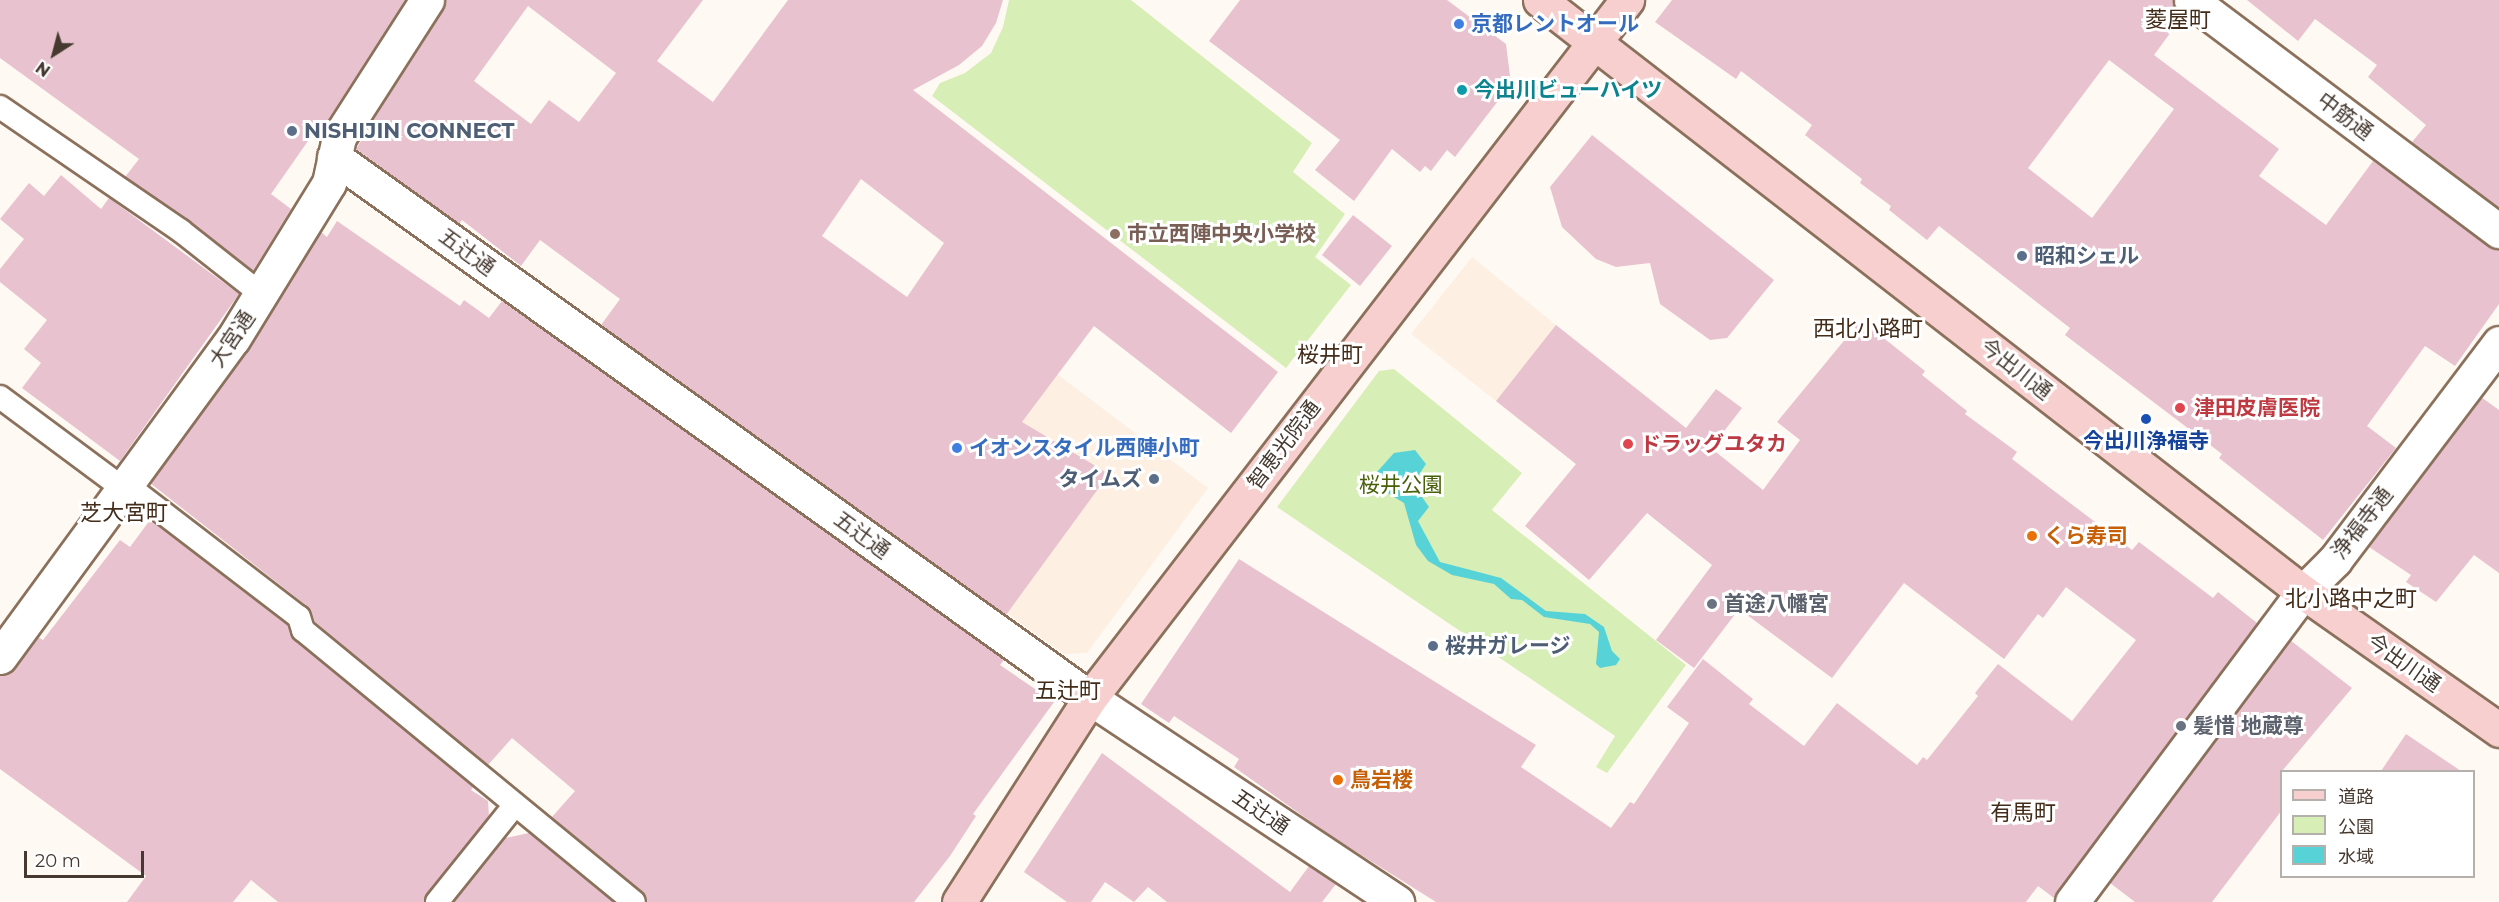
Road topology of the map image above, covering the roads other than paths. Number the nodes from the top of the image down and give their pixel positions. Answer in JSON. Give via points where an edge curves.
{"nodes":[{"id":1,"x":427,"y":0,"type":"edge"},
{"id":2,"x":1540,"y":0,"type":"edge"},
{"id":3,"x":1627,"y":0,"type":"edge"},
{"id":4,"x":2191,"y":0,"type":"edge"},
{"id":5,"x":1593,"y":43,"type":"junction"},
{"id":6,"x":0,"y":107,"type":"edge"},
{"id":7,"x":334,"y":157,"type":"junction"},
{"id":8,"x":2499,"y":231,"type":"edge"},
{"id":9,"x":261,"y":294,"type":"junction"},
{"id":10,"x":2499,"y":343,"type":"edge"},
{"id":11,"x":0,"y":397,"type":"edge"},
{"id":12,"x":127,"y":488,"type":"junction"},
{"id":13,"x":2303,"y":592,"type":"junction"},
{"id":14,"x":0,"y":657,"type":"edge"},
{"id":15,"x":1090,"y":698,"type":"junction"},
{"id":16,"x":2499,"y":730,"type":"edge"},
{"id":17,"x":514,"y":806,"type":"junction"},
{"id":18,"x":436,"y":902,"type":"edge"},
{"id":19,"x":634,"y":902,"type":"edge"},
{"id":20,"x":959,"y":902,"type":"edge"},
{"id":21,"x":1397,"y":902,"type":"edge"},
{"id":22,"x":2072,"y":902,"type":"edge"}],
"edges":[{"from":1,"to":7,"type":"street","name":"大宮通","via":[[339,137]]},
{"from":2,"to":5,"type":"main road","name":"今出川通"},
{"from":3,"to":5,"type":"main road","name":"智恵光院通"},
{"from":4,"to":8,"type":"street","name":"中筋通"},
{"from":5,"to":13,"type":"main road","name":"今出川通"},
{"from":5,"to":15,"type":"main road","name":"智恵光院通"},
{"from":6,"to":9,"type":"lane","via":[[181,231]]},
{"from":7,"to":9,"type":"street","name":"大宮通","via":[[329,183]]},
{"from":7,"to":15,"type":"street","name":"五辻通"},
{"from":9,"to":12,"type":"street","name":"大宮通"},
{"from":10,"to":13,"type":"street","name":"浄福寺通","via":[[2335,560]]},
{"from":11,"to":12,"type":"lane"},
{"from":12,"to":14,"type":"street","name":"大宮通"},
{"from":12,"to":17,"type":"lane","via":[[299,617],[303,630]]},
{"from":13,"to":16,"type":"main road","name":"今出川通"},
{"from":13,"to":22,"type":"street","name":"浄福寺通"},
{"from":15,"to":20,"type":"main road","name":"智恵光院通"},
{"from":15,"to":21,"type":"street","name":"五辻通"},
{"from":17,"to":18,"type":"lane"},
{"from":17,"to":19,"type":"lane"}]}
